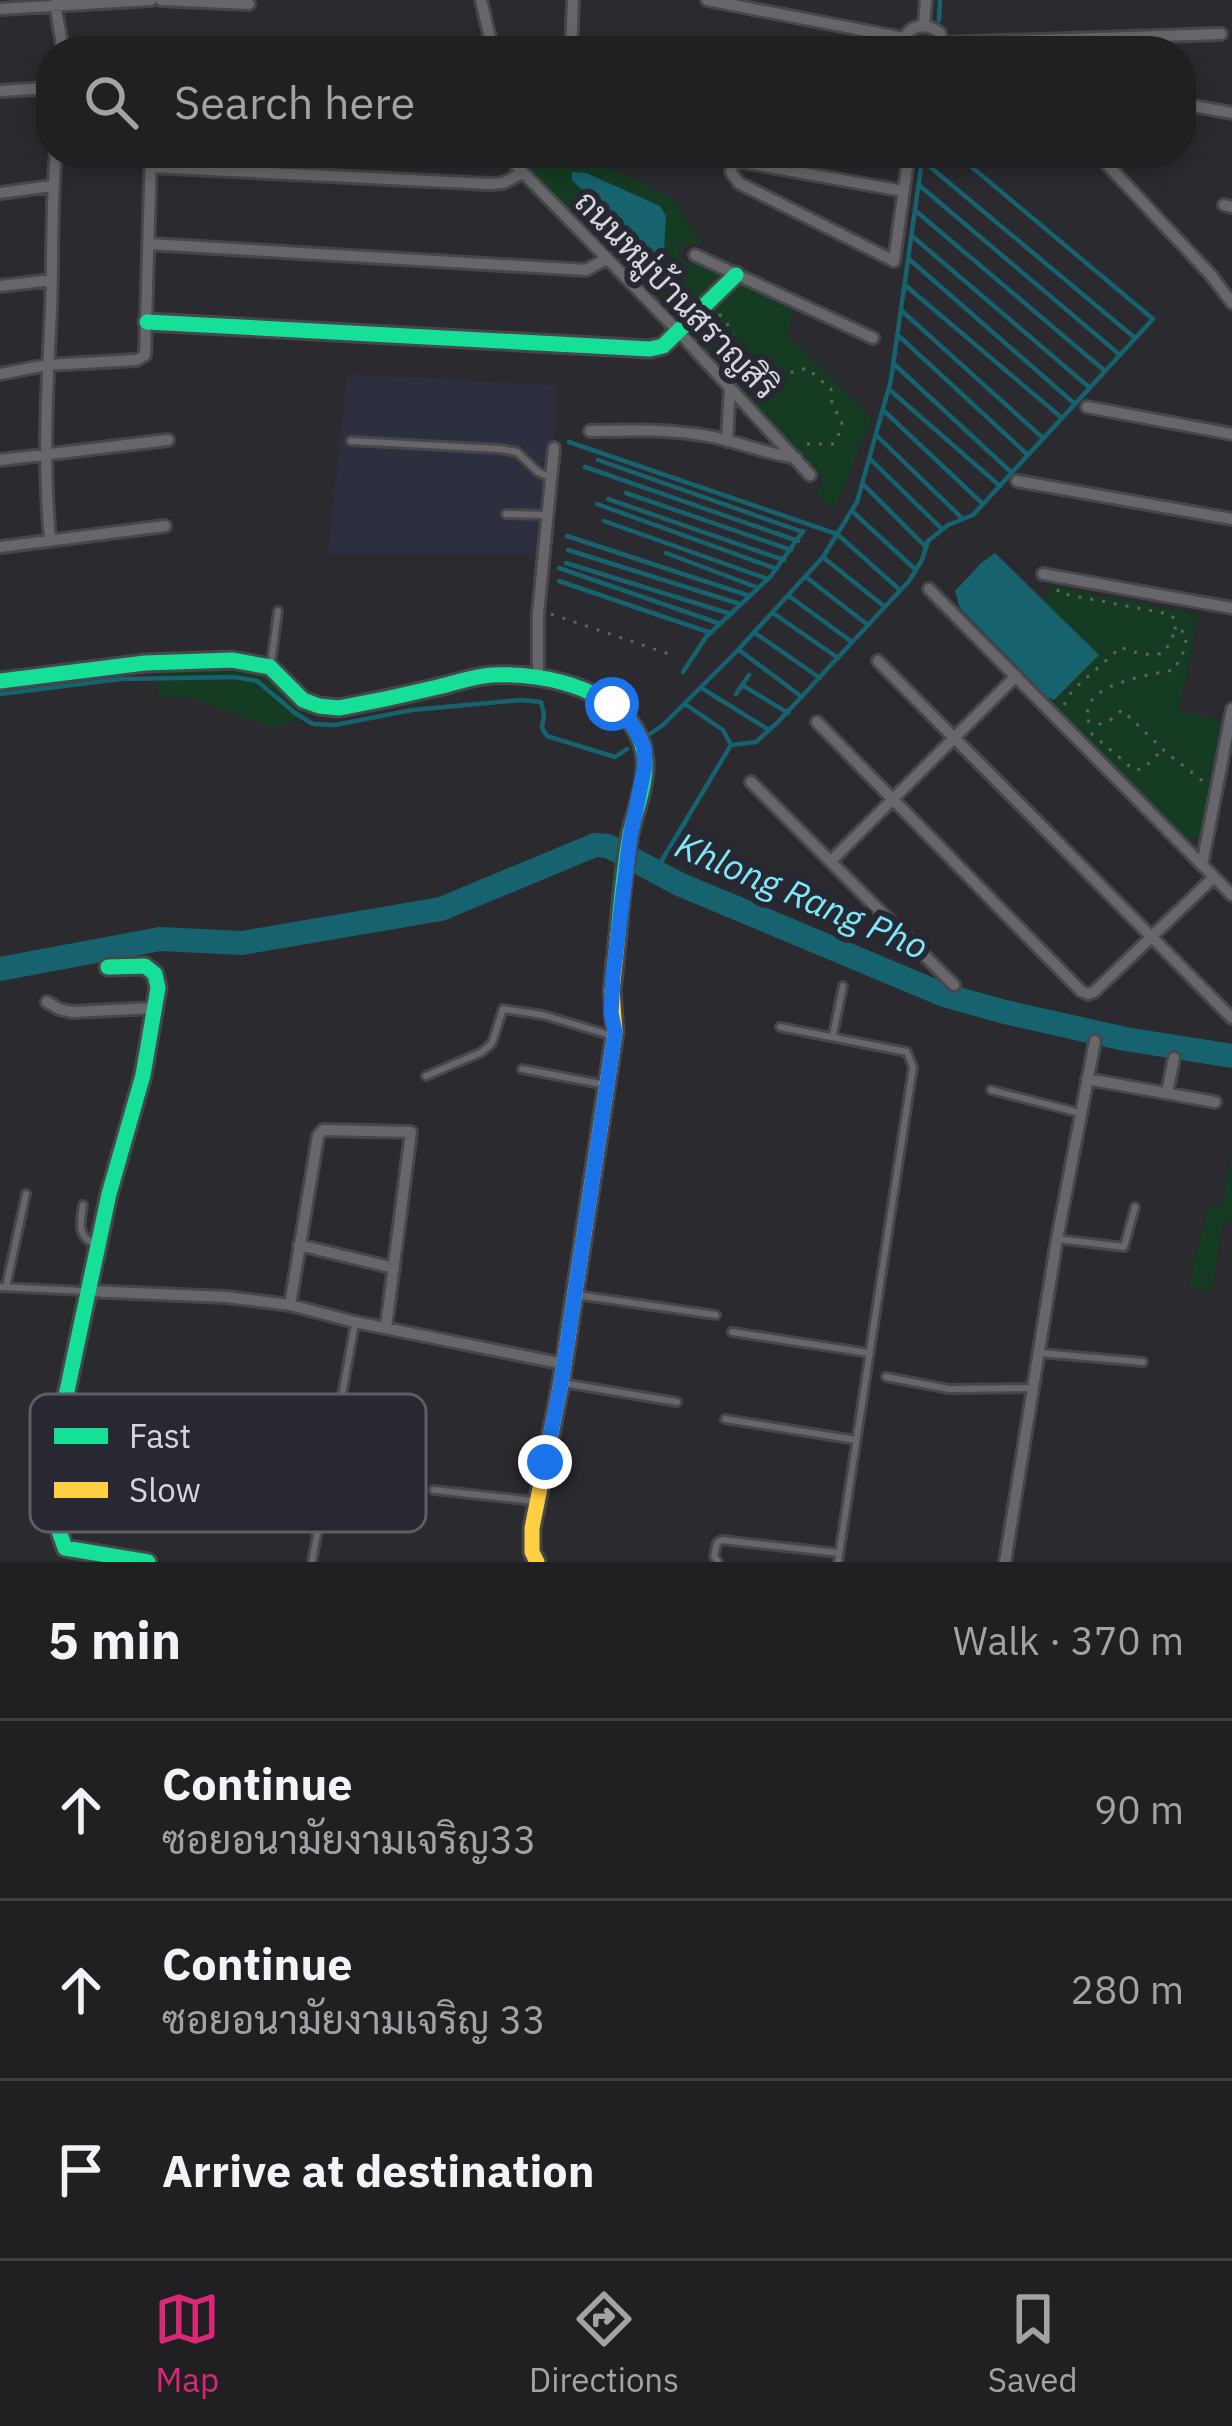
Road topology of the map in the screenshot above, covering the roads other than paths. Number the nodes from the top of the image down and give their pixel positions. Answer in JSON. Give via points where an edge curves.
{"nodes":[{"id":1,"x":151,"y":0,"type":"edge"},
{"id":2,"x":161,"y":0,"type":"edge"},
{"id":3,"x":481,"y":0,"type":"edge"},
{"id":4,"x":573,"y":0,"type":"edge"},
{"id":5,"x":707,"y":0,"type":"edge"},
{"id":6,"x":926,"y":0,"type":"edge"},
{"id":7,"x":55,"y":3,"type":"edge"},
{"id":8,"x":249,"y":4,"type":"dead end"},
{"id":9,"x":0,"y":9,"type":"edge"},
{"id":10,"x":924,"y":26,"type":"junction"},
{"id":11,"x":1221,"y":34,"type":"dead end"},
{"id":12,"x":60,"y":36,"type":"edge"},
{"id":13,"x":489,"y":36,"type":"edge"},
{"id":14,"x":572,"y":36,"type":"edge"},
{"id":15,"x":863,"y":36,"type":"edge"},
{"id":16,"x":908,"y":36,"type":"edge"},
{"id":17,"x":941,"y":36,"type":"edge"},
{"id":18,"x":1179,"y":36,"type":"edge"},
{"id":19,"x":36,"y":89,"type":"edge"},
{"id":20,"x":0,"y":91,"type":"edge"},
{"id":21,"x":1196,"y":106,"type":"edge"},
{"id":22,"x":1232,"y":113,"type":"edge"},
{"id":23,"x":54,"y":168,"type":"edge"},
{"id":24,"x":151,"y":168,"type":"edge"},
{"id":25,"x":264,"y":168,"type":"edge"},
{"id":26,"x":518,"y":168,"type":"edge"},
{"id":27,"x":732,"y":168,"type":"edge"},
{"id":28,"x":780,"y":168,"type":"edge"},
{"id":29,"x":907,"y":168,"type":"edge"},
{"id":30,"x":1111,"y":168,"type":"edge"},
{"id":31,"x":523,"y":173,"type":"junction"},
{"id":32,"x":52,"y":187,"type":"junction"},
{"id":33,"x":903,"y":191,"type":"junction"},
{"id":34,"x":0,"y":193,"type":"edge"},
{"id":35,"x":149,"y":244,"type":"junction"},
{"id":36,"x":695,"y":255,"type":"dead end"},
{"id":37,"x":606,"y":259,"type":"junction"},
{"id":38,"x":736,"y":275,"type":"junction"},
{"id":39,"x":52,"y":280,"type":"junction"},
{"id":40,"x":0,"y":286,"type":"edge"},
{"id":41,"x":1232,"y":303,"type":"edge"},
{"id":42,"x":147,"y":322,"type":"junction"},
{"id":43,"x":678,"y":332,"type":"junction"},
{"id":44,"x":873,"y":338,"type":"dead end"},
{"id":45,"x":47,"y":365,"type":"junction"},
{"id":46,"x":0,"y":374,"type":"edge"},
{"id":47,"x":730,"y":387,"type":"junction"},
{"id":48,"x":1087,"y":406,"type":"dead end"},
{"id":49,"x":590,"y":430,"type":"dead end"},
{"id":50,"x":1232,"y":434,"type":"edge"},
{"id":51,"x":168,"y":440,"type":"dead end"},
{"id":52,"x":351,"y":441,"type":"dead end"},
{"id":53,"x":727,"y":441,"type":"junction"},
{"id":54,"x":554,"y":448,"type":"dead end"},
{"id":55,"x":48,"y":453,"type":"junction"},
{"id":56,"x":792,"y":454,"type":"junction"},
{"id":57,"x":0,"y":460,"type":"edge"},
{"id":58,"x":810,"y":475,"type":"dead end"},
{"id":59,"x":551,"y":478,"type":"junction"},
{"id":60,"x":1016,"y":481,"type":"dead end"},
{"id":61,"x":506,"y":514,"type":"dead end"},
{"id":62,"x":548,"y":515,"type":"junction"},
{"id":63,"x":1232,"y":519,"type":"edge"},
{"id":64,"x":165,"y":526,"type":"dead end"},
{"id":65,"x":50,"y":539,"type":"junction"},
{"id":66,"x":0,"y":547,"type":"edge"},
{"id":67,"x":1043,"y":574,"type":"dead end"},
{"id":68,"x":929,"y":589,"type":"dead end"},
{"id":69,"x":1232,"y":608,"type":"edge"},
{"id":70,"x":278,"y":611,"type":"dead end"},
{"id":71,"x":878,"y":661,"type":"dead end"},
{"id":72,"x":270,"y":667,"type":"junction"},
{"id":73,"x":1016,"y":676,"type":"junction"},
{"id":74,"x":538,"y":678,"type":"junction"},
{"id":75,"x":0,"y":681,"type":"edge"},
{"id":76,"x":1232,"y":709,"type":"edge"},
{"id":77,"x":817,"y":722,"type":"dead end"},
{"id":78,"x":955,"y":737,"type":"junction"},
{"id":79,"x":1229,"y":737,"type":"edge"},
{"id":80,"x":751,"y":782,"type":"dead end"},
{"id":81,"x":892,"y":799,"type":"junction"},
{"id":82,"x":831,"y":861,"type":"junction"},
{"id":83,"x":1202,"y":866,"type":"junction"},
{"id":84,"x":1214,"y":877,"type":"junction"},
{"id":85,"x":1232,"y":896,"type":"edge"},
{"id":86,"x":1152,"y":937,"type":"junction"},
{"id":87,"x":107,"y":967,"type":"dead end"},
{"id":88,"x":954,"y":985,"type":"dead end"},
{"id":89,"x":843,"y":986,"type":"dead end"},
{"id":90,"x":46,"y":1002,"type":"dead end"},
{"id":91,"x":154,"y":1008,"type":"junction"},
{"id":92,"x":1232,"y":1018,"type":"edge"},
{"id":93,"x":780,"y":1027,"type":"dead end"},
{"id":94,"x":614,"y":1036,"type":"junction"},
{"id":95,"x":832,"y":1036,"type":"junction"},
{"id":96,"x":1094,"y":1041,"type":"dead end"},
{"id":97,"x":1174,"y":1058,"type":"dead end"},
{"id":98,"x":523,"y":1069,"type":"dead end"},
{"id":99,"x":426,"y":1076,"type":"dead end"},
{"id":100,"x":1088,"y":1078,"type":"junction"},
{"id":101,"x":606,"y":1084,"type":"junction"},
{"id":102,"x":991,"y":1090,"type":"dead end"},
{"id":103,"x":1167,"y":1093,"type":"junction"},
{"id":104,"x":1216,"y":1102,"type":"dead end"},
{"id":105,"x":1080,"y":1113,"type":"junction"},
{"id":106,"x":26,"y":1194,"type":"dead end"},
{"id":107,"x":83,"y":1205,"type":"dead end"},
{"id":108,"x":1135,"y":1207,"type":"dead end"},
{"id":109,"x":1058,"y":1239,"type":"junction"},
{"id":110,"x":97,"y":1244,"type":"junction"},
{"id":111,"x":299,"y":1245,"type":"junction"},
{"id":112,"x":394,"y":1268,"type":"junction"},
{"id":113,"x":3,"y":1287,"type":"edge"},
{"id":114,"x":87,"y":1291,"type":"junction"},
{"id":115,"x":573,"y":1294,"type":"junction"},
{"id":116,"x":290,"y":1305,"type":"junction"},
{"id":117,"x":716,"y":1316,"type":"dead end"},
{"id":118,"x":355,"y":1322,"type":"junction"},
{"id":119,"x":386,"y":1328,"type":"junction"},
{"id":120,"x":732,"y":1332,"type":"dead end"},
{"id":121,"x":869,"y":1353,"type":"junction"},
{"id":122,"x":1040,"y":1353,"type":"junction"},
{"id":123,"x":1143,"y":1362,"type":"dead end"},
{"id":124,"x":563,"y":1364,"type":"junction"},
{"id":125,"x":886,"y":1377,"type":"dead end"},
{"id":126,"x":561,"y":1383,"type":"junction"},
{"id":127,"x":1034,"y":1388,"type":"junction"},
{"id":128,"x":66,"y":1394,"type":"edge"},
{"id":129,"x":342,"y":1394,"type":"edge"},
{"id":130,"x":677,"y":1402,"type":"dead end"},
{"id":131,"x":725,"y":1419,"type":"dead end"},
{"id":132,"x":856,"y":1440,"type":"junction"},
{"id":133,"x":434,"y":1490,"type":"dead end"},
{"id":134,"x":537,"y":1501,"type":"junction"},
{"id":135,"x":57,"y":1532,"type":"edge"},
{"id":136,"x":317,"y":1532,"type":"edge"},
{"id":137,"x":838,"y":1557,"type":"edge"},
{"id":138,"x":531,"y":1559,"type":"edge"},
{"id":139,"x":143,"y":1562,"type":"edge"},
{"id":140,"x":312,"y":1562,"type":"edge"},
{"id":141,"x":718,"y":1562,"type":"edge"},
{"id":142,"x":1006,"y":1562,"type":"edge"}],
"edges":[{"from":1,"to":7,"type":"street"},
{"from":2,"to":8,"type":"street"},
{"from":3,"to":13,"type":"street"},
{"from":4,"to":14,"type":"street"},
{"from":5,"to":15,"type":"street"},
{"from":6,"to":10,"type":"street"},
{"from":7,"to":9,"type":"street"},
{"from":7,"to":12,"type":"street"},
{"from":10,"to":16,"type":"street"},
{"from":10,"to":17,"type":"street"},
{"from":11,"to":18,"type":"street"},
{"from":19,"to":20,"type":"street"},
{"from":21,"to":22,"type":"street"},
{"from":23,"to":32,"type":"street"},
{"from":24,"to":35,"type":"street"},
{"from":25,"to":31,"type":"street","via":[[490,184]]},
{"from":26,"to":31,"type":"street","name":"ถนนหมู่บ้านสราญสิริ"},
{"from":27,"to":33,"type":"street","via":[[739,183],[891,261]]},
{"from":28,"to":33,"type":"street"},
{"from":29,"to":33,"type":"street"},
{"from":30,"to":41,"type":"street"},
{"from":31,"to":37,"type":"street","name":"ถนนหมู่บ้านสราญสิริ"},
{"from":32,"to":34,"type":"street"},
{"from":32,"to":39,"type":"street"},
{"from":35,"to":37,"type":"street","via":[[586,270]]},
{"from":35,"to":42,"type":"street"},
{"from":36,"to":38,"type":"street"},
{"from":37,"to":43,"type":"street","name":"ถนนหมู่บ้านสราญสิริ"},
{"from":38,"to":43,"type":"street"},
{"from":38,"to":44,"type":"street"},
{"from":39,"to":40,"type":"street"},
{"from":39,"to":45,"type":"street"},
{"from":42,"to":43,"type":"street","via":[[650,349]]},
{"from":42,"to":45,"type":"street","via":[[142,359]]},
{"from":43,"to":47,"type":"street","name":"ถนนหมู่บ้านสราญสิริ"},
{"from":45,"to":46,"type":"street"},
{"from":45,"to":55,"type":"street"},
{"from":47,"to":53,"type":"street"},
{"from":47,"to":56,"type":"street","name":"ถนนหมู่บ้านสราญสิริ"},
{"from":48,"to":50,"type":"street"},
{"from":49,"to":53,"type":"street"},
{"from":51,"to":55,"type":"street"},
{"from":52,"to":59,"type":"lane","via":[[517,452]]},
{"from":53,"to":56,"type":"street"},
{"from":54,"to":59,"type":"street"},
{"from":55,"to":57,"type":"street"},
{"from":55,"to":65,"type":"street"},
{"from":56,"to":58,"type":"street","name":"ถนนหมู่บ้านสราญสิริ"},
{"from":59,"to":62,"type":"street"},
{"from":60,"to":63,"type":"street"},
{"from":61,"to":62,"type":"lane"},
{"from":62,"to":74,"type":"street"},
{"from":64,"to":65,"type":"street"},
{"from":65,"to":66,"type":"street"},
{"from":67,"to":69,"type":"street"},
{"from":68,"to":73,"type":"street"},
{"from":70,"to":72,"type":"lane"},
{"from":71,"to":78,"type":"street"},
{"from":72,"to":74,"type":"street","via":[[303,700],[339,708],[488,675]]},
{"from":72,"to":75,"type":"street","via":[[191,660]]},
{"from":73,"to":78,"type":"street"},
{"from":73,"to":83,"type":"street"},
{"from":74,"to":94,"type":"street","via":[[612,704],[644,747],[613,976]]},
{"from":76,"to":79,"type":"street"},
{"from":77,"to":81,"type":"street"},
{"from":78,"to":81,"type":"street"},
{"from":78,"to":86,"type":"street"},
{"from":79,"to":83,"type":"street"},
{"from":80,"to":82,"type":"street"},
{"from":81,"to":82,"type":"street"},
{"from":81,"to":86,"type":"street","via":[[1081,991],[1094,992]]},
{"from":82,"to":88,"type":"street"},
{"from":83,"to":84,"type":"street"},
{"from":84,"to":85,"type":"street"},
{"from":84,"to":86,"type":"street"},
{"from":86,"to":92,"type":"street"},
{"from":87,"to":91,"type":"street","via":[[152,969]]},
{"from":89,"to":95,"type":"lane"},
{"from":90,"to":91,"type":"street","via":[[72,1012]]},
{"from":91,"to":110,"type":"street"},
{"from":93,"to":95,"type":"lane"},
{"from":94,"to":99,"type":"lane","via":[[502,1009],[482,1052]]},
{"from":94,"to":101,"type":"street"},
{"from":95,"to":121,"type":"lane","via":[[907,1052],[913,1066]]},
{"from":96,"to":100,"type":"street"},
{"from":97,"to":103,"type":"street"},
{"from":98,"to":101,"type":"lane"},
{"from":100,"to":103,"type":"street"},
{"from":100,"to":105,"type":"street"},
{"from":101,"to":115,"type":"street"},
{"from":102,"to":105,"type":"lane"},
{"from":103,"to":104,"type":"street"},
{"from":105,"to":109,"type":"street"},
{"from":106,"to":113,"type":"lane"},
{"from":107,"to":110,"type":"lane","via":[[81,1232]]},
{"from":108,"to":109,"type":"lane","via":[[1124,1247]]},
{"from":109,"to":122,"type":"street"},
{"from":110,"to":114,"type":"street"},
{"from":111,"to":112,"type":"street"},
{"from":111,"to":112,"type":"street","via":[[323,1130],[411,1132]]},
{"from":111,"to":116,"type":"street"},
{"from":112,"to":119,"type":"street"},
{"from":113,"to":114,"type":"lane"},
{"from":114,"to":116,"type":"street"},
{"from":114,"to":128,"type":"street"},
{"from":115,"to":117,"type":"lane"},
{"from":115,"to":124,"type":"street"},
{"from":116,"to":118,"type":"street"},
{"from":118,"to":119,"type":"street"},
{"from":118,"to":129,"type":"lane"},
{"from":119,"to":124,"type":"street"},
{"from":120,"to":121,"type":"lane"},
{"from":121,"to":132,"type":"lane"},
{"from":122,"to":123,"type":"lane"},
{"from":122,"to":127,"type":"street"},
{"from":124,"to":126,"type":"street"},
{"from":125,"to":127,"type":"lane","via":[[949,1389]]},
{"from":126,"to":130,"type":"lane"},
{"from":126,"to":134,"type":"street"},
{"from":127,"to":142,"type":"street"},
{"from":131,"to":132,"type":"lane"},
{"from":132,"to":137,"type":"lane"},
{"from":133,"to":134,"type":"lane"},
{"from":134,"to":138,"type":"street"},
{"from":135,"to":139,"type":"street","via":[[65,1548]]},
{"from":136,"to":140,"type":"lane"},
{"from":137,"to":141,"type":"lane","via":[[722,1540]]}]}
